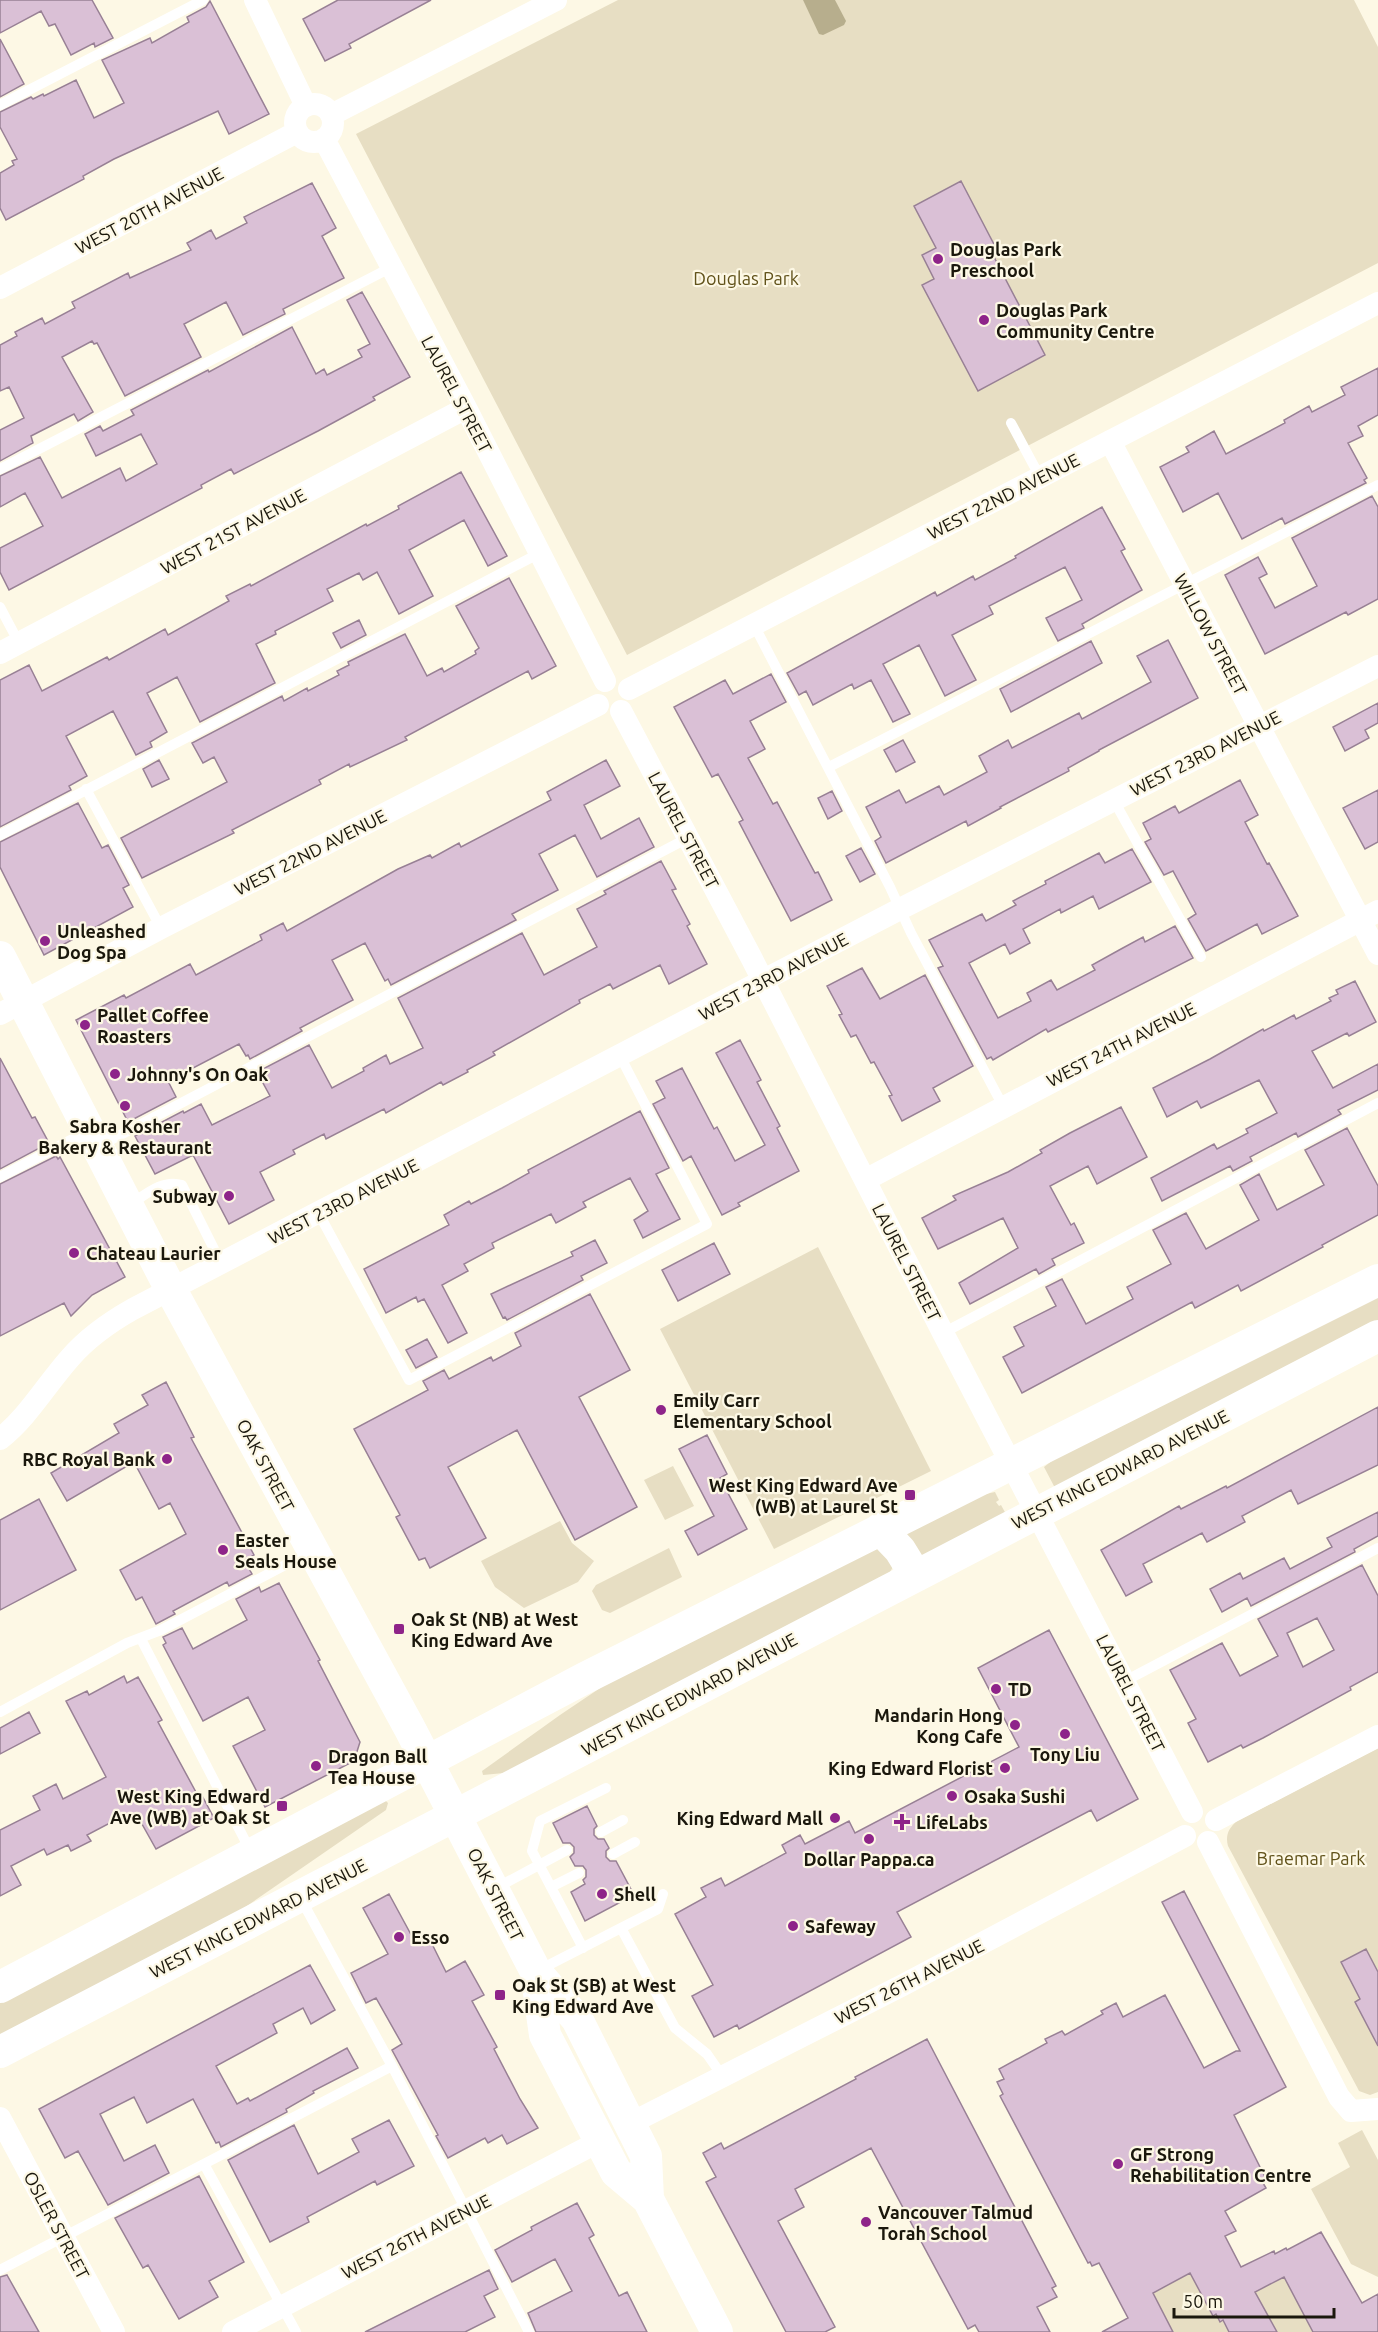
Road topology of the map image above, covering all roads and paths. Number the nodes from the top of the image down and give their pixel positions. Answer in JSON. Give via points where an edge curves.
{"nodes":[{"id":1,"x":203,"y":0,"type":"edge"},
{"id":2,"x":255,"y":0,"type":"edge"},
{"id":3,"x":556,"y":0,"type":"edge"},
{"id":4,"x":0,"y":105,"type":"edge"},
{"id":5,"x":306,"y":106,"type":"junction"},
{"id":6,"x":331,"y":115,"type":"junction"},
{"id":7,"x":297,"y":132,"type":"junction"},
{"id":8,"x":324,"y":139,"type":"junction"},
{"id":9,"x":390,"y":268,"type":"junction"},
{"id":10,"x":0,"y":288,"type":"edge"},
{"id":11,"x":1378,"y":303,"type":"edge"},
{"id":12,"x":466,"y":408,"type":"junction"},
{"id":13,"x":1011,"y":423,"type":"dead end"},
{"id":14,"x":1110,"y":441,"type":"junction"},
{"id":15,"x":0,"y":469,"type":"edge"},
{"id":16,"x":1040,"y":477,"type":"junction"},
{"id":17,"x":1378,"y":485,"type":"edge"},
{"id":18,"x":541,"y":553,"type":"junction"},
{"id":19,"x":1185,"y":584,"type":"junction"},
{"id":20,"x":0,"y":607,"type":"edge"},
{"id":21,"x":754,"y":625,"type":"junction"},
{"id":22,"x":10,"y":648,"type":"edge"},
{"id":23,"x":1378,"y":666,"type":"edge"},
{"id":24,"x":605,"y":681,"type":"junction"},
{"id":25,"x":629,"y":689,"type":"junction"},
{"id":26,"x":598,"y":705,"type":"junction"},
{"id":27,"x":621,"y":711,"type":"junction"},
{"id":28,"x":1259,"y":726,"type":"junction"},
{"id":29,"x":829,"y":767,"type":"junction"},
{"id":30,"x":86,"y":789,"type":"junction"},
{"id":31,"x":1113,"y":799,"type":"junction"},
{"id":32,"x":0,"y":834,"type":"edge"},
{"id":33,"x":688,"y":838,"type":"junction"},
{"id":34,"x":900,"y":909,"type":"junction"},
{"id":35,"x":1369,"y":915,"type":"edge"},
{"id":36,"x":161,"y":928,"type":"junction"},
{"id":37,"x":1378,"y":954,"type":"edge"},
{"id":38,"x":0,"y":957,"type":"edge"},
{"id":39,"x":1201,"y":957,"type":"dead end"},
{"id":40,"x":764,"y":981,"type":"junction"},
{"id":41,"x":11,"y":1008,"type":"edge"},
{"id":42,"x":620,"y":1056,"type":"junction"},
{"id":43,"x":1378,"y":1103,"type":"edge"},
{"id":44,"x":1003,"y":1106,"type":"junction"},
{"id":45,"x":94,"y":1138,"type":"junction"},
{"id":46,"x":0,"y":1177,"type":"edge"},
{"id":47,"x":865,"y":1180,"type":"junction"},
{"id":48,"x":128,"y":1205,"type":"junction"},
{"id":49,"x":319,"y":1214,"type":"junction"},
{"id":50,"x":221,"y":1263,"type":"junction"},
{"id":51,"x":1378,"y":1280,"type":"edge"},
{"id":52,"x":171,"y":1288,"type":"junction"},
{"id":53,"x":943,"y":1332,"type":"junction"},
{"id":54,"x":1378,"y":1336,"type":"edge"},
{"id":55,"x":0,"y":1439,"type":"edge"},
{"id":56,"x":1012,"y":1465,"type":"junction"},
{"id":57,"x":1037,"y":1512,"type":"junction"},
{"id":58,"x":880,"y":1529,"type":"junction"},
{"id":59,"x":1378,"y":1548,"type":"edge"},
{"id":60,"x":312,"y":1550,"type":"junction"},
{"id":61,"x":916,"y":1576,"type":"junction"},
{"id":62,"x":141,"y":1639,"type":"junction"},
{"id":63,"x":1125,"y":1681,"type":"junction"},
{"id":64,"x":0,"y":1712,"type":"edge"},
{"id":65,"x":1378,"y":1736,"type":"edge"},
{"id":66,"x":427,"y":1762,"type":"junction"},
{"id":67,"x":606,"y":1788,"type":"dead end"},
{"id":68,"x":1192,"y":1812,"type":"junction"},
{"id":69,"x":455,"y":1816,"type":"junction"},
{"id":70,"x":623,"y":1820,"type":"dead end"},
{"id":71,"x":1216,"y":1820,"type":"junction"},
{"id":72,"x":600,"y":1832,"type":"dead end"},
{"id":73,"x":1185,"y":1836,"type":"junction"},
{"id":74,"x":635,"y":1842,"type":"dead end"},
{"id":75,"x":1208,"y":1842,"type":"junction"},
{"id":76,"x":567,"y":1850,"type":"dead end"},
{"id":77,"x":613,"y":1854,"type":"dead end"},
{"id":78,"x":252,"y":1855,"type":"junction"},
{"id":79,"x":539,"y":1865,"type":"junction"},
{"id":80,"x":579,"y":1873,"type":"dead end"},
{"id":81,"x":551,"y":1887,"type":"junction"},
{"id":82,"x":493,"y":1889,"type":"junction"},
{"id":83,"x":663,"y":1894,"type":"dead end"},
{"id":84,"x":300,"y":1896,"type":"junction"},
{"id":85,"x":621,"y":1928,"type":"junction"},
{"id":86,"x":583,"y":1948,"type":"junction"},
{"id":87,"x":536,"y":1972,"type":"junction"},
{"id":88,"x":0,"y":1987,"type":"edge"},
{"id":89,"x":0,"y":2052,"type":"edge"},
{"id":90,"x":392,"y":2066,"type":"junction"},
{"id":91,"x":723,"y":2077,"type":"junction"},
{"id":92,"x":1378,"y":2109,"type":"edge"},
{"id":93,"x":0,"y":2118,"type":"edge"},
{"id":94,"x":631,"y":2123,"type":"junction"},
{"id":95,"x":600,"y":2141,"type":"junction"},
{"id":96,"x":204,"y":2164,"type":"junction"},
{"id":97,"x":648,"y":2199,"type":"junction"},
{"id":98,"x":467,"y":2210,"type":"junction"},
{"id":99,"x":63,"y":2238,"type":"junction"},
{"id":100,"x":0,"y":2270,"type":"edge"},
{"id":101,"x":282,"y":2306,"type":"junction"},
{"id":102,"x":114,"y":2332,"type":"edge"},
{"id":103,"x":233,"y":2332,"type":"edge"},
{"id":104,"x":296,"y":2332,"type":"edge"},
{"id":105,"x":529,"y":2332,"type":"edge"},
{"id":106,"x":717,"y":2332,"type":"edge"}],
"edges":[{"from":1,"to":4,"type":"lane"},
{"from":2,"to":5,"type":"street"},
{"from":3,"to":6,"type":"street"},
{"from":5,"to":6,"type":"street","via":[[320,105]]},
{"from":5,"to":7,"type":"street","via":[[296,117]]},
{"from":6,"to":8,"type":"street","via":[[332,128]]},
{"from":7,"to":8,"type":"street","via":[[309,141]]},
{"from":7,"to":10,"type":"street","name":"WEST 20TH AVENUE"},
{"from":8,"to":9,"type":"street","name":"LAUREL STREET"},
{"from":9,"to":12,"type":"street","name":"LAUREL STREET"},
{"from":9,"to":15,"type":"lane"},
{"from":11,"to":14,"type":"street","name":"WEST 22ND AVENUE"},
{"from":12,"to":18,"type":"street","name":"LAUREL STREET"},
{"from":12,"to":22,"type":"street","name":"WEST 21ST AVENUE"},
{"from":13,"to":16,"type":"lane"},
{"from":14,"to":16,"type":"street","name":"WEST 22ND AVENUE"},
{"from":14,"to":19,"type":"street","name":"WILLOW STREET"},
{"from":16,"to":21,"type":"street","name":"WEST 22ND AVENUE"},
{"from":17,"to":19,"type":"lane"},
{"from":18,"to":24,"type":"street","name":"LAUREL STREET"},
{"from":18,"to":30,"type":"lane"},
{"from":19,"to":28,"type":"street","name":"WILLOW STREET"},
{"from":19,"to":29,"type":"lane"},
{"from":20,"to":22,"type":"lane"},
{"from":21,"to":25,"type":"street","name":"WEST 22ND AVENUE"},
{"from":21,"to":29,"type":"lane"},
{"from":23,"to":28,"type":"street","name":"WEST 23RD AVENUE"},
{"from":24,"to":25,"type":"street","via":[[619,680]]},
{"from":24,"to":26,"type":"street","via":[[597,692]]},
{"from":25,"to":27,"type":"street","via":[[629,702]]},
{"from":26,"to":27,"type":"street","via":[[609,713]]},
{"from":26,"to":36,"type":"street","name":"WEST 22ND AVENUE"},
{"from":27,"to":33,"type":"street","name":"LAUREL STREET"},
{"from":28,"to":31,"type":"street","name":"WEST 23RD AVENUE"},
{"from":28,"to":35,"type":"street","name":"WILLOW STREET"},
{"from":29,"to":34,"type":"lane"},
{"from":30,"to":32,"type":"lane"},
{"from":30,"to":36,"type":"lane"},
{"from":31,"to":34,"type":"street","name":"WEST 23RD AVENUE"},
{"from":31,"to":39,"type":"lane"},
{"from":33,"to":40,"type":"street","name":"LAUREL STREET"},
{"from":33,"to":45,"type":"lane"},
{"from":34,"to":40,"type":"street","name":"WEST 23RD AVENUE"},
{"from":34,"to":44,"type":"lane"},
{"from":35,"to":37,"type":"street","name":"WILLOW STREET"},
{"from":35,"to":44,"type":"street","name":"WEST 24TH AVENUE"},
{"from":36,"to":41,"type":"street","name":"WEST 22ND AVENUE"},
{"from":38,"to":41,"type":"main road","name":"OAK STREET"},
{"from":40,"to":42,"type":"street","name":"WEST 23RD AVENUE"},
{"from":40,"to":47,"type":"street","name":"LAUREL STREET"},
{"from":41,"to":45,"type":"main road","name":"OAK STREET"},
{"from":42,"to":49,"type":"street","name":"WEST 23RD AVENUE"},
{"from":42,"to":49,"type":"lane","via":[[707,1224],[409,1380]]},
{"from":43,"to":53,"type":"lane"},
{"from":44,"to":47,"type":"street","name":"WEST 24TH AVENUE"},
{"from":45,"to":46,"type":"lane"},
{"from":45,"to":48,"type":"main road","name":"OAK STREET"},
{"from":47,"to":53,"type":"street","name":"LAUREL STREET"},
{"from":48,"to":50,"type":"lane","via":[[158,1187],[172,1182],[182,1185]]},
{"from":48,"to":52,"type":"main road","name":"OAK STREET"},
{"from":49,"to":50,"type":"street","name":"WEST 23RD AVENUE"},
{"from":50,"to":52,"type":"street","name":"WEST 23RD AVENUE"},
{"from":51,"to":56,"type":"main road"},
{"from":52,"to":55,"type":"street","name":"WEST 23RD AVENUE","via":[[113,1321],[80,1347],[24,1416]]},
{"from":52,"to":60,"type":"main road","name":"OAK STREET"},
{"from":53,"to":56,"type":"street","name":"LAUREL STREET"},
{"from":54,"to":57,"type":"main road","name":"WEST KING EDWARD AVENUE"},
{"from":56,"to":57,"type":"street","name":"LAUREL STREET"},
{"from":56,"to":58,"type":"main road"},
{"from":57,"to":61,"type":"main road","name":"WEST KING EDWARD AVENUE"},
{"from":57,"to":63,"type":"street","name":"LAUREL STREET"},
{"from":58,"to":61,"type":"main road","via":[[900,1550]]},
{"from":58,"to":66,"type":"main road"},
{"from":59,"to":63,"type":"lane"},
{"from":60,"to":62,"type":"lane"},
{"from":60,"to":66,"type":"main road","name":"OAK STREET"},
{"from":61,"to":69,"type":"main road","name":"WEST KING EDWARD AVENUE"},
{"from":62,"to":64,"type":"lane"},
{"from":62,"to":78,"type":"lane"},
{"from":63,"to":68,"type":"street","name":"LAUREL STREET"},
{"from":65,"to":71,"type":"street"},
{"from":66,"to":69,"type":"main road","name":"OAK STREET"},
{"from":66,"to":78,"type":"main road"},
{"from":67,"to":79,"type":"lane","via":[[540,1821],[532,1851]]},
{"from":68,"to":71,"type":"street","via":[[1206,1811]]},
{"from":68,"to":73,"type":"street","via":[[1183,1822]]},
{"from":69,"to":82,"type":"main road","name":"OAK STREET"},
{"from":69,"to":84,"type":"main road","name":"WEST KING EDWARD AVENUE"},
{"from":70,"to":72,"type":"lane"},
{"from":71,"to":75,"type":"street","via":[[1216,1832]]},
{"from":73,"to":75,"type":"street","via":[[1196,1844]]},
{"from":73,"to":91,"type":"street","name":"WEST 26TH AVENUE"},
{"from":74,"to":77,"type":"lane"},
{"from":75,"to":92,"type":"street","via":[[1339,2097],[1352,2110]]},
{"from":76,"to":79,"type":"lane"},
{"from":78,"to":88,"type":"main road"},
{"from":79,"to":81,"type":"lane"},
{"from":79,"to":82,"type":"lane"},
{"from":80,"to":81,"type":"lane"},
{"from":81,"to":86,"type":"lane"},
{"from":82,"to":87,"type":"main road","name":"OAK STREET"},
{"from":83,"to":85,"type":"lane","via":[[658,1909]]},
{"from":84,"to":89,"type":"main road","name":"WEST KING EDWARD AVENUE"},
{"from":84,"to":90,"type":"lane"},
{"from":85,"to":86,"type":"lane"},
{"from":85,"to":91,"type":"lane","via":[[675,2028],[707,2054]]},
{"from":86,"to":87,"type":"lane"},
{"from":87,"to":94,"type":"main road","name":"OAK STREET","via":[[577,2019]]},
{"from":87,"to":95,"type":"main road","name":"OAK STREET","via":[[545,2035]]},
{"from":90,"to":96,"type":"lane"},
{"from":90,"to":98,"type":"lane"},
{"from":91,"to":94,"type":"street","name":"WEST 26TH AVENUE"},
{"from":93,"to":99,"type":"street","name":"OSLER STREET"},
{"from":94,"to":97,"type":"main road","name":"OAK STREET","via":[[646,2156]]},
{"from":95,"to":97,"type":"main road","name":"OAK STREET","via":[[616,2172]]},
{"from":95,"to":98,"type":"street","name":"WEST 26TH AVENUE"},
{"from":96,"to":99,"type":"lane"},
{"from":96,"to":101,"type":"lane"},
{"from":97,"to":106,"type":"main road","name":"OAK STREET"},
{"from":98,"to":101,"type":"street","name":"WEST 26TH AVENUE"},
{"from":98,"to":105,"type":"lane"},
{"from":99,"to":100,"type":"lane"},
{"from":99,"to":102,"type":"street","name":"OSLER STREET"},
{"from":101,"to":103,"type":"street","name":"WEST 26TH AVENUE"},
{"from":101,"to":104,"type":"lane"}]}
